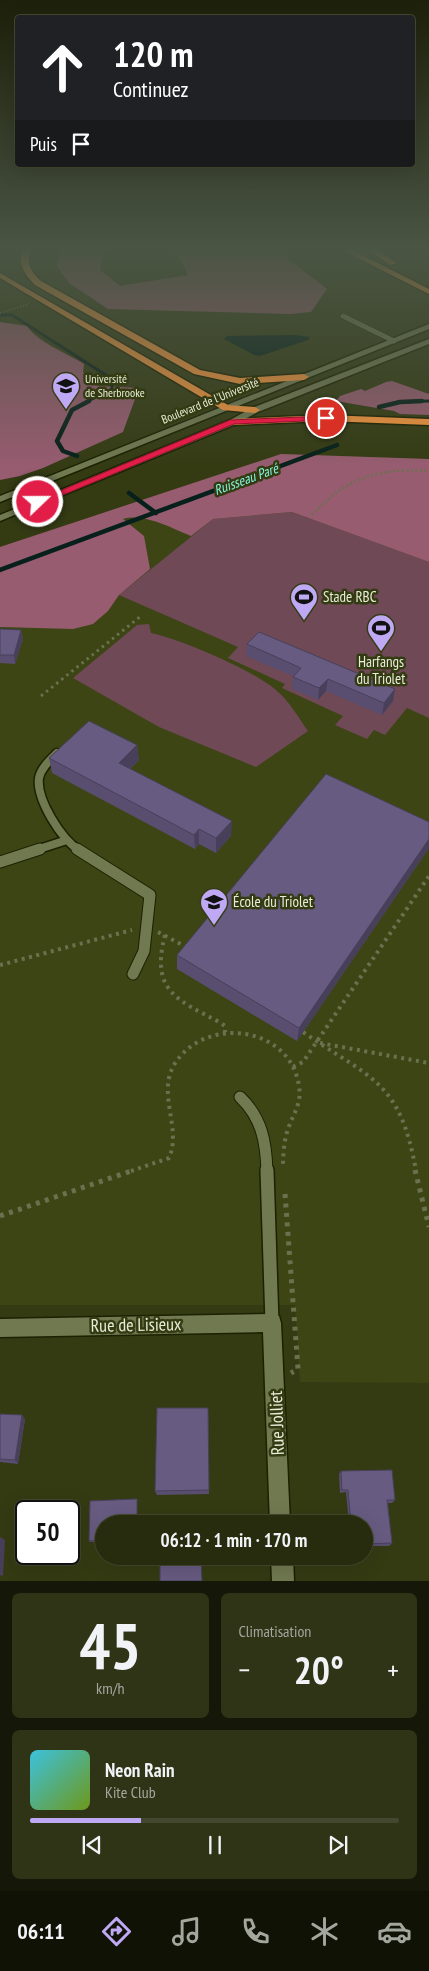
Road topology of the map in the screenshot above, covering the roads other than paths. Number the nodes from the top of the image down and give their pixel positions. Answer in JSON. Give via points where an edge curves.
{"nodes":[{"id":1,"x":78,"y":322,"type":"edge"},
{"id":2,"x":106,"y":322,"type":"edge"},
{"id":3,"x":355,"y":322,"type":"edge"},
{"id":4,"x":429,"y":326,"type":"edge"},
{"id":5,"x":394,"y":341,"type":"junction"},
{"id":6,"x":429,"y":341,"type":"edge"},
{"id":7,"x":304,"y":377,"type":"junction"},
{"id":8,"x":226,"y":408,"type":"junction"},
{"id":9,"x":255,"y":410,"type":"junction"},
{"id":10,"x":233,"y":422,"type":"junction"},
{"id":11,"x":429,"y":422,"type":"edge"},
{"id":12,"x":0,"y":499,"type":"edge"},
{"id":13,"x":0,"y":518,"type":"edge"},
{"id":14,"x":67,"y":745,"type":"edge"},
{"id":15,"x":66,"y":840,"type":"junction"},
{"id":16,"x":0,"y":862,"type":"edge"},
{"id":17,"x":134,"y":974,"type":"dead end"},
{"id":18,"x":240,"y":1097,"type":"dead end"},
{"id":19,"x":272,"y":1323,"type":"junction"},
{"id":20,"x":0,"y":1328,"type":"edge"},
{"id":21,"x":280,"y":1515,"type":"edge"},
{"id":22,"x":282,"y":1565,"type":"edge"},
{"id":23,"x":282,"y":1581,"type":"edge"}],
"edges":[{"from":1,"to":8,"type":"highway"},
{"from":2,"to":7,"type":"highway","via":[[187,368],[215,378],[240,381]]},
{"from":3,"to":5,"type":"lane"},
{"from":4,"to":5,"type":"main road","name":"Boulevard de l'Université"},
{"from":5,"to":7,"type":"main road","name":"Boulevard de l'Université"},
{"from":6,"to":9,"type":"main road","name":"Boulevard de l'Université"},
{"from":7,"to":8,"type":"main road","name":"Boulevard de l'Université"},
{"from":8,"to":9,"type":"highway"},
{"from":8,"to":12,"type":"main road","name":"Boulevard de l'Université"},
{"from":9,"to":10,"type":"main road","name":"Boulevard de l'Université"},
{"from":10,"to":11,"type":"highway","via":[[326,418]]},
{"from":10,"to":13,"type":"main road","name":"Boulevard de l'Université"},
{"from":14,"to":15,"type":"lane","via":[[42,769],[39,779],[50,813]]},
{"from":15,"to":16,"type":"lane"},
{"from":15,"to":17,"type":"lane","via":[[150,895],[147,931],[141,960]]},
{"from":18,"to":19,"type":"lane","via":[[254,1109],[263,1129],[266,1149]]},
{"from":19,"to":20,"type":"main road","name":"Rue de Lisieux"},
{"from":19,"to":21,"type":"main road","name":"Rue Jolliet"},
{"from":22,"to":23,"type":"main road"}]}
